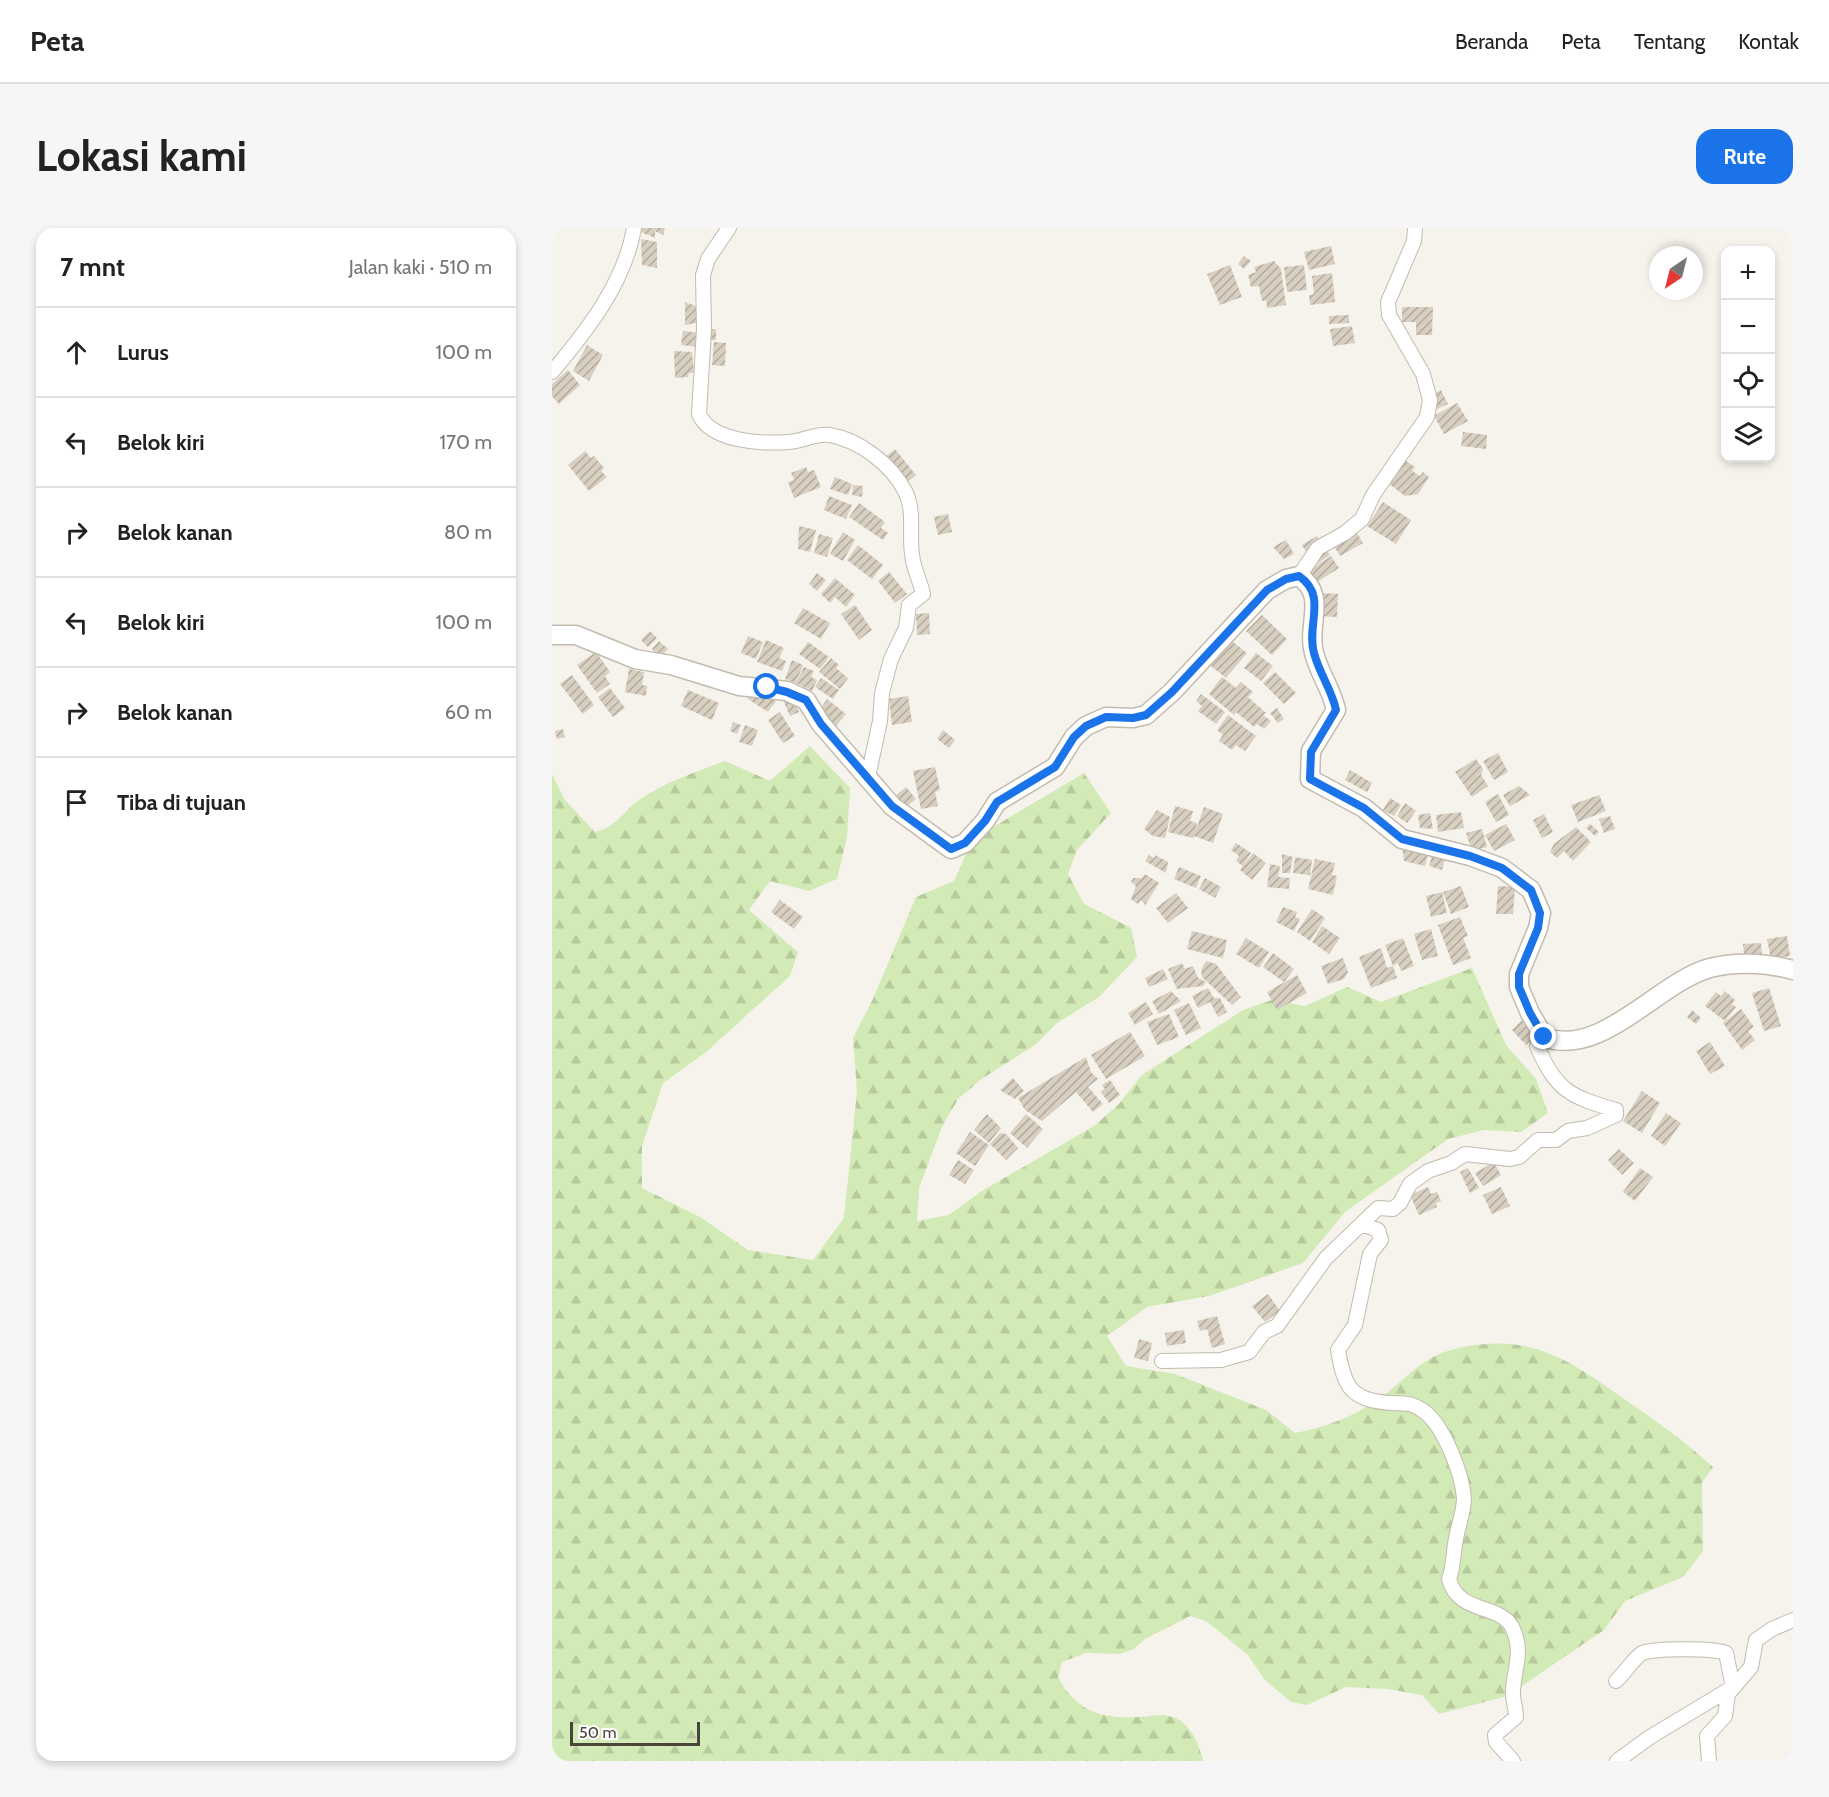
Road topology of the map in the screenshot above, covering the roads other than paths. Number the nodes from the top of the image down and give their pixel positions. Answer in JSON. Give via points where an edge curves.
{"nodes":[{"id":1,"x":634,"y":228,"type":"edge"},
{"id":2,"x":729,"y":228,"type":"edge"},
{"id":3,"x":1415,"y":228,"type":"edge"},
{"id":4,"x":552,"y":372,"type":"edge"},
{"id":5,"x":1299,"y":576,"type":"junction"},
{"id":6,"x":552,"y":635,"type":"edge"},
{"id":7,"x":868,"y":777,"type":"junction"},
{"id":8,"x":1793,"y":970,"type":"edge"},
{"id":9,"x":1544,"y":1037,"type":"junction"},
{"id":10,"x":1364,"y":1225,"type":"junction"},
{"id":11,"x":1162,"y":1362,"type":"dead end"},
{"id":12,"x":1793,"y":1620,"type":"edge"},
{"id":13,"x":1616,"y":1681,"type":"dead end"},
{"id":14,"x":1733,"y":1687,"type":"junction"},
{"id":15,"x":1514,"y":1761,"type":"edge"},
{"id":16,"x":1617,"y":1761,"type":"edge"},
{"id":17,"x":1709,"y":1761,"type":"edge"}],
"edges":[{"from":1,"to":4,"type":"street","via":[[621,270],[595,318]]},
{"from":2,"to":7,"type":"street","via":[[708,259],[703,275],[699,414],[703,424],[727,437],[791,442],[814,434],[847,439],[885,465],[908,498],[912,555],[923,594],[909,605],[906,628],[891,659]]},
{"from":3,"to":5,"type":"street","via":[[1414,241],[1388,302],[1389,315],[1423,374],[1430,400],[1427,417],[1373,495],[1362,519],[1318,548]]},
{"from":5,"to":7,"type":"street","via":[[1267,590],[1146,715],[1106,717],[1086,726],[1055,767],[997,802],[965,843],[951,849],[892,806]]},
{"from":5,"to":9,"type":"street","via":[[1314,592],[1314,654],[1336,710],[1311,752],[1310,779],[1364,808],[1402,839],[1502,868],[1531,890],[1540,913],[1519,974],[1519,987]]},
{"from":6,"to":7,"type":"street","via":[[576,635],[635,659],[671,665],[739,686],[787,692],[806,700],[821,724]]},
{"from":8,"to":9,"type":"street","via":[[1758,965],[1710,968],[1665,988],[1622,1022],[1569,1041]]},
{"from":9,"to":10,"type":"street","via":[[1537,1046],[1551,1076],[1569,1093],[1616,1110],[1616,1115],[1587,1128],[1568,1131],[1556,1140],[1538,1140],[1520,1157],[1465,1154],[1428,1171],[1410,1184],[1393,1209],[1378,1208]]},
{"from":10,"to":11,"type":"street","via":[[1326,1258],[1277,1326],[1264,1332],[1250,1352],[1221,1360]]},
{"from":10,"to":15,"type":"street","via":[[1378,1230],[1381,1240],[1370,1254],[1355,1325],[1338,1350],[1342,1377],[1352,1391],[1365,1398],[1409,1402],[1432,1416],[1449,1447],[1464,1499],[1449,1579],[1463,1601],[1505,1619],[1512,1626],[1519,1661],[1513,1694],[1516,1717],[1495,1735],[1496,1742]]},
{"from":12,"to":14,"type":"street","via":[[1760,1635],[1751,1667]]},
{"from":13,"to":14,"type":"street","via":[[1642,1653],[1706,1648],[1726,1653]]},
{"from":14,"to":16,"type":"street"},
{"from":14,"to":17,"type":"street","via":[[1726,1699],[1725,1716],[1707,1736]]}]}
